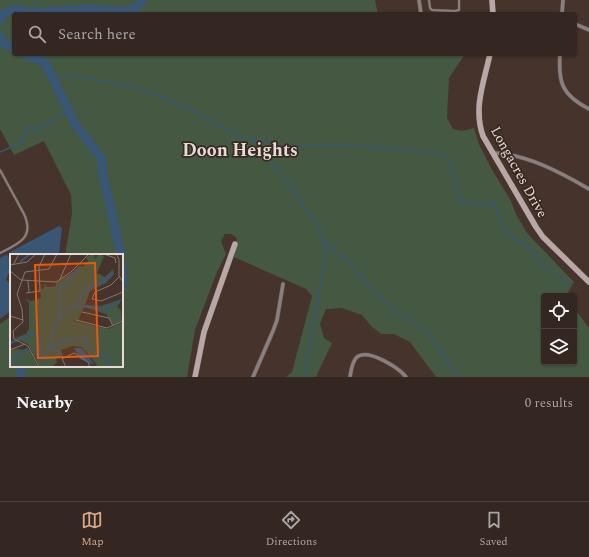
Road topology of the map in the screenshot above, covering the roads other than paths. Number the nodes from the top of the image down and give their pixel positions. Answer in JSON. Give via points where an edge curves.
{"nodes":[{"id":1,"x":419,"y":0,"type":"edge"},
{"id":2,"x":429,"y":0,"type":"edge"},
{"id":3,"x":459,"y":0,"type":"edge"},
{"id":4,"x":492,"y":0,"type":"edge"},
{"id":5,"x":563,"y":0,"type":"edge"},
{"id":6,"x":420,"y":12,"type":"edge"},
{"id":7,"x":444,"y":12,"type":"edge"},
{"id":8,"x":456,"y":12,"type":"edge"},
{"id":9,"x":493,"y":12,"type":"edge"},
{"id":10,"x":562,"y":12,"type":"edge"},
{"id":11,"x":577,"y":25,"type":"edge"},
{"id":12,"x":589,"y":30,"type":"edge"},
{"id":13,"x":490,"y":56,"type":"edge"},
{"id":14,"x":560,"y":56,"type":"edge"},
{"id":15,"x":589,"y":109,"type":"edge"},
{"id":16,"x":493,"y":153,"type":"junction"},
{"id":17,"x":0,"y":170,"type":"edge"},
{"id":18,"x":589,"y":189,"type":"edge"},
{"id":19,"x":234,"y":244,"type":"dead end"},
{"id":20,"x":0,"y":253,"type":"edge"},
{"id":21,"x":589,"y":282,"type":"edge"},
{"id":22,"x":283,"y":284,"type":"dead end"},
{"id":23,"x":195,"y":377,"type":"edge"},
{"id":24,"x":253,"y":377,"type":"edge"},
{"id":25,"x":350,"y":377,"type":"edge"},
{"id":26,"x":406,"y":377,"type":"edge"}],
"edges":[{"from":1,"to":6,"type":"street"},
{"from":2,"to":7,"type":"lane","via":[[430,8]]},
{"from":3,"to":8,"type":"lane","via":[[459,10]]},
{"from":4,"to":9,"type":"street"},
{"from":5,"to":10,"type":"street"},
{"from":11,"to":12,"type":"street"},
{"from":13,"to":16,"type":"street","name":"Longacres Drive","via":[[478,114],[479,126]]},
{"from":14,"to":15,"type":"street","via":[[560,80],[563,89],[572,99]]},
{"from":16,"to":18,"type":"street","via":[[506,154],[544,166]]},
{"from":16,"to":21,"type":"street","name":"Longacres Drive","via":[[543,237]]},
{"from":17,"to":20,"type":"lane","via":[[24,214],[28,229],[21,242]]},
{"from":19,"to":23,"type":"street","via":[[201,341]]},
{"from":22,"to":24,"type":"street","via":[[273,331]]},
{"from":25,"to":26,"type":"street","via":[[354,360],[364,354],[387,362]]}]}
